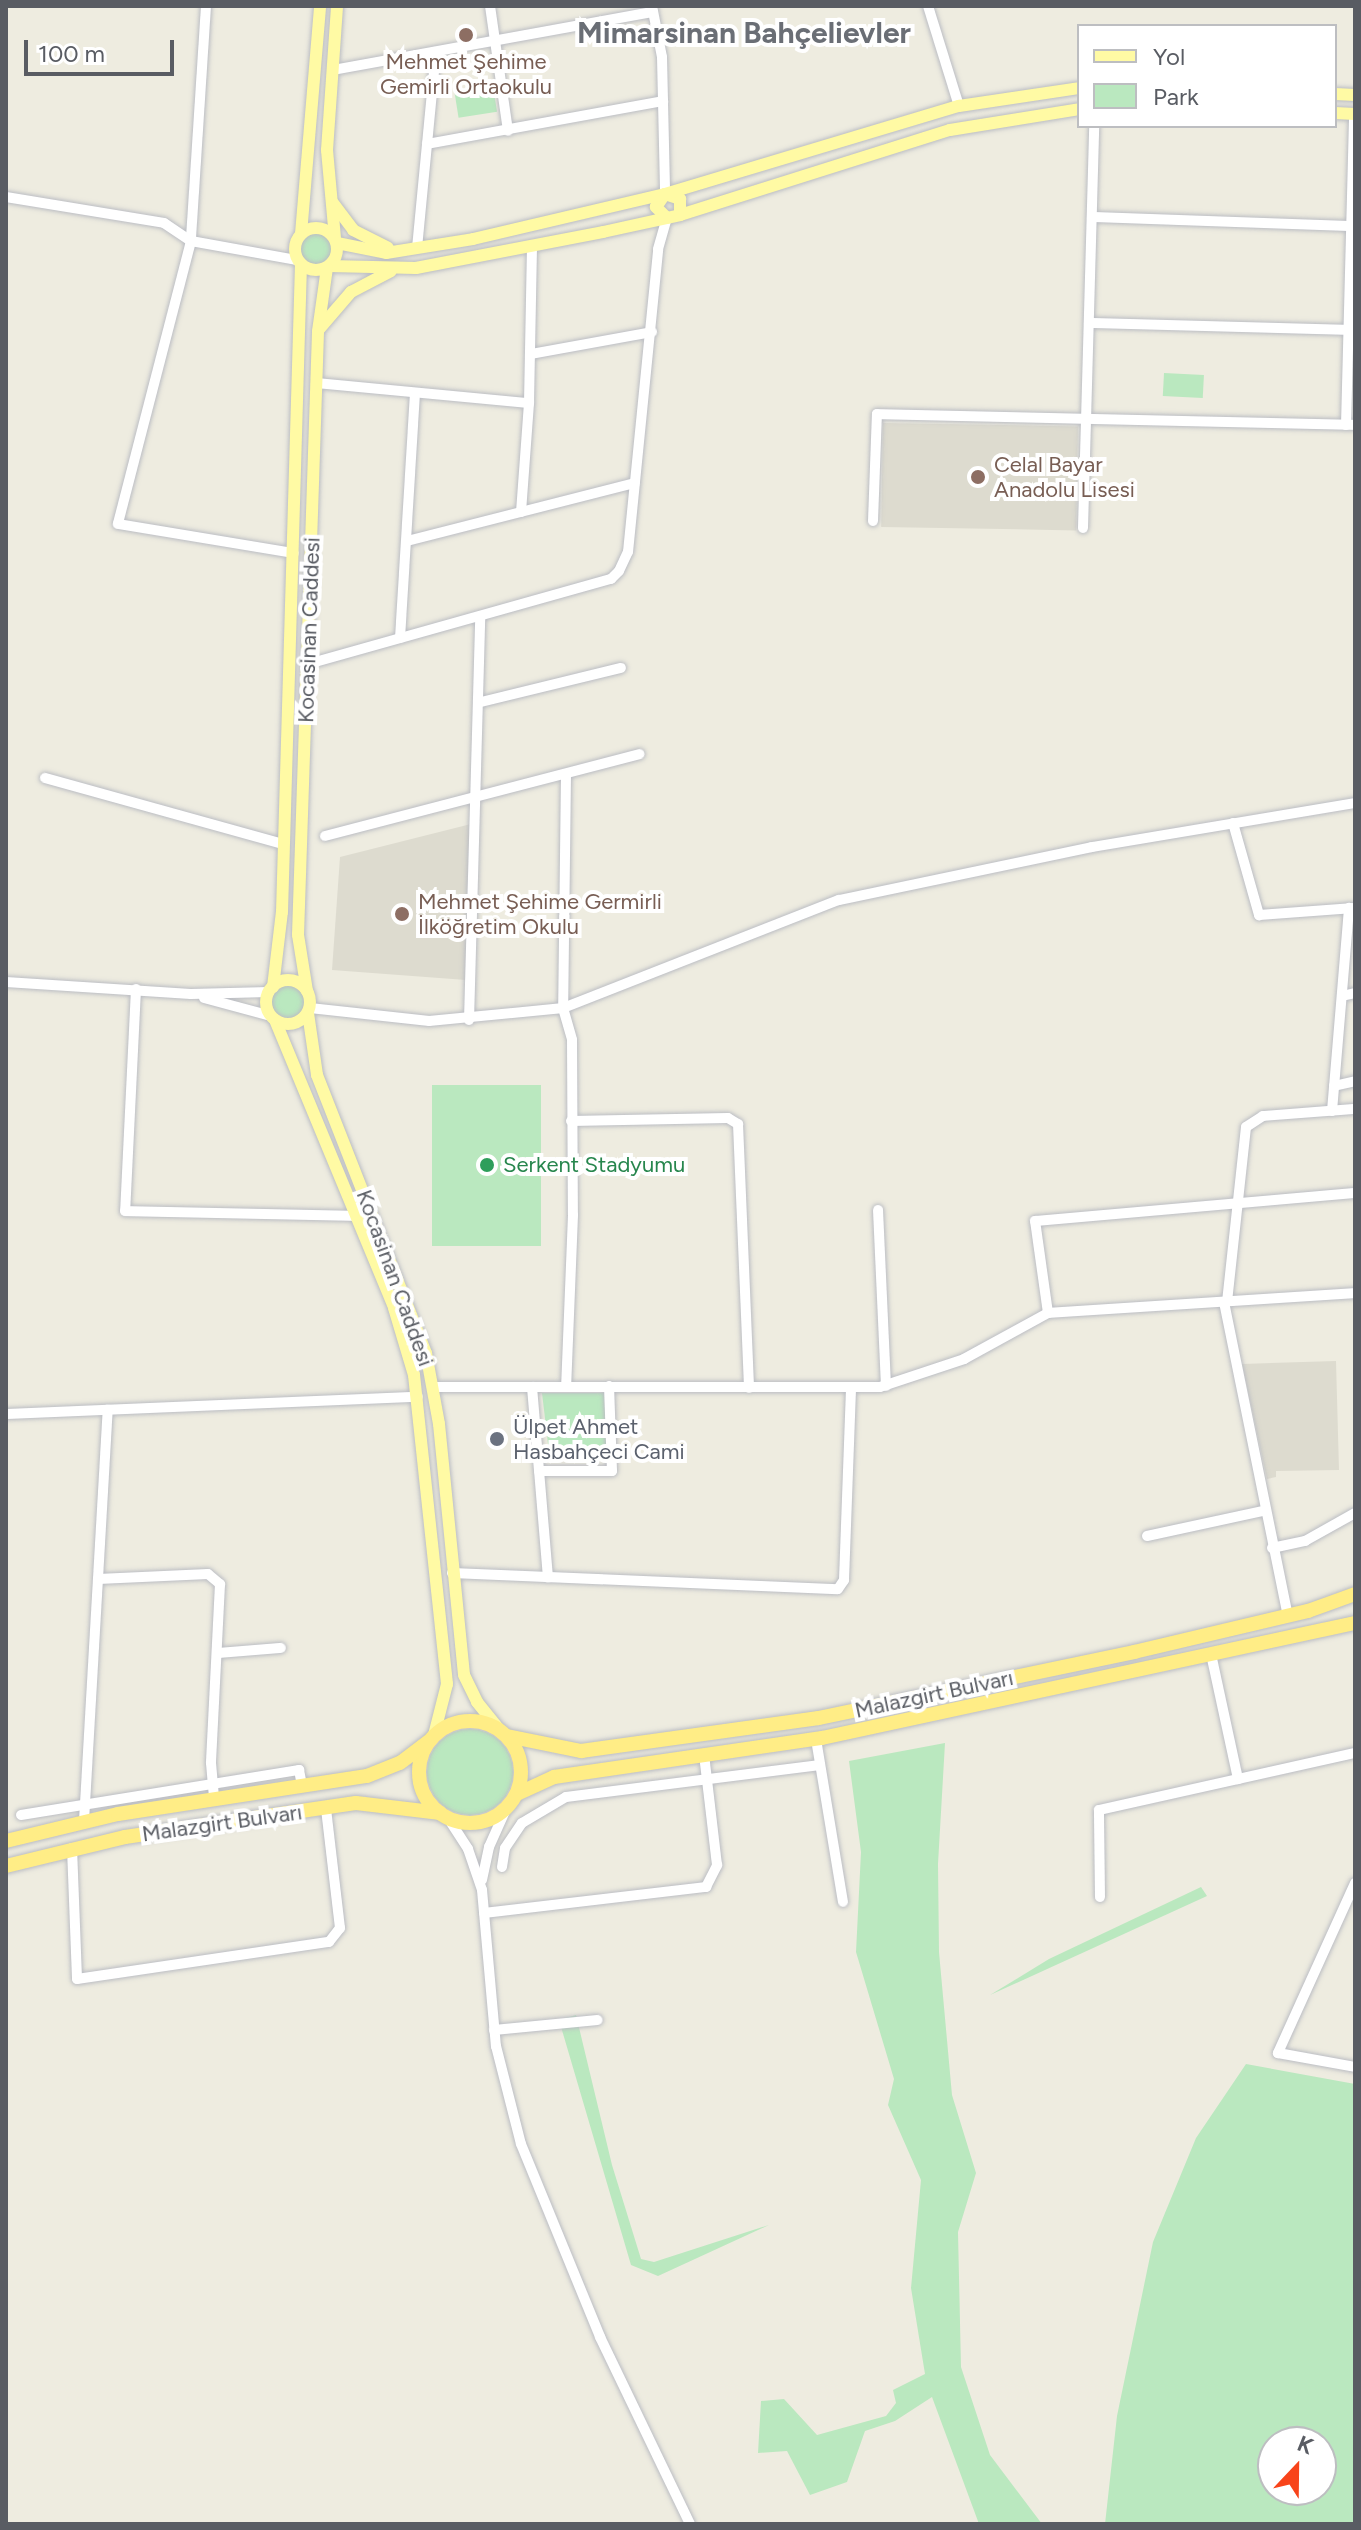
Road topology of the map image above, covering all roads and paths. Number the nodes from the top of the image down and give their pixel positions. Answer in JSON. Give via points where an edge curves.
{"nodes":[{"id":1,"x":206,"y":6,"type":"edge"},
{"id":2,"x":320,"y":6,"type":"edge"},
{"id":3,"x":337,"y":6,"type":"edge"},
{"id":4,"x":490,"y":6,"type":"edge"},
{"id":5,"x":928,"y":6,"type":"edge"},
{"id":6,"x":653,"y":9,"type":"edge"},
{"id":7,"x":495,"y":41,"type":"junction"},
{"id":8,"x":436,"y":52,"type":"junction"},
{"id":9,"x":333,"y":70,"type":"junction"},
{"id":10,"x":1077,"y":88,"type":"edge"},
{"id":11,"x":663,"y":101,"type":"junction"},
{"id":12,"x":959,"y":106,"type":"junction"},
{"id":13,"x":1077,"y":109,"type":"edge"},
{"id":14,"x":1355,"y":114,"type":"edge"},
{"id":15,"x":1094,"y":128,"type":"edge"},
{"id":16,"x":508,"y":131,"type":"junction"},
{"id":17,"x":427,"y":144,"type":"junction"},
{"id":18,"x":329,"y":194,"type":"junction"},
{"id":19,"x":665,"y":194,"type":"junction"},
{"id":20,"x":6,"y":197,"type":"edge"},
{"id":21,"x":673,"y":216,"type":"junction"},
{"id":22,"x":1092,"y":217,"type":"junction"},
{"id":23,"x":1351,"y":226,"type":"junction"},
{"id":24,"x":301,"y":234,"type":"junction"},
{"id":25,"x":191,"y":241,"type":"junction"},
{"id":26,"x":336,"y":241,"type":"junction"},
{"id":27,"x":532,"y":247,"type":"junction"},
{"id":28,"x":417,"y":248,"type":"junction"},
{"id":29,"x":399,"y":251,"type":"junction"},
{"id":30,"x":299,"y":262,"type":"junction"},
{"id":31,"x":328,"y":267,"type":"junction"},
{"id":32,"x":394,"y":270,"type":"junction"},
{"id":33,"x":1089,"y":323,"type":"junction"},
{"id":34,"x":1348,"y":330,"type":"junction"},
{"id":35,"x":318,"y":331,"type":"junction"},
{"id":36,"x":652,"y":332,"type":"junction"},
{"id":37,"x":531,"y":354,"type":"junction"},
{"id":38,"x":316,"y":383,"type":"junction"},
{"id":39,"x":415,"y":395,"type":"junction"},
{"id":40,"x":529,"y":403,"type":"junction"},
{"id":41,"x":1086,"y":417,"type":"junction"},
{"id":42,"x":1350,"y":425,"type":"edge"},
{"id":43,"x":635,"y":483,"type":"junction"},
{"id":44,"x":521,"y":512,"type":"junction"},
{"id":45,"x":873,"y":521,"type":"dead end"},
{"id":46,"x":1083,"y":528,"type":"dead end"},
{"id":47,"x":407,"y":541,"type":"junction"},
{"id":48,"x":294,"y":553,"type":"junction"},
{"id":49,"x":480,"y":617,"type":"junction"},
{"id":50,"x":400,"y":638,"type":"junction"},
{"id":51,"x":308,"y":664,"type":"junction"},
{"id":52,"x":621,"y":668,"type":"dead end"},
{"id":53,"x":481,"y":702,"type":"junction"},
{"id":54,"x":640,"y":754,"type":"dead end"},
{"id":55,"x":566,"y":774,"type":"junction"},
{"id":56,"x":45,"y":778,"type":"dead end"},
{"id":57,"x":477,"y":796,"type":"junction"},
{"id":58,"x":1355,"y":803,"type":"edge"},
{"id":59,"x":1233,"y":823,"type":"junction"},
{"id":60,"x":325,"y":836,"type":"dead end"},
{"id":61,"x":283,"y":844,"type":"junction"},
{"id":62,"x":1352,"y":908,"type":"edge"},
{"id":63,"x":6,"y":982,"type":"edge"},
{"id":64,"x":136,"y":989,"type":"junction"},
{"id":65,"x":271,"y":989,"type":"junction"},
{"id":66,"x":307,"y":991,"type":"junction"},
{"id":67,"x":1355,"y":993,"type":"edge"},
{"id":68,"x":191,"y":994,"type":"junction"},
{"id":69,"x":1342,"y":996,"type":"junction"},
{"id":70,"x":563,"y":1008,"type":"junction"},
{"id":71,"x":309,"y":1010,"type":"junction"},
{"id":72,"x":273,"y":1018,"type":"junction"},
{"id":73,"x":469,"y":1020,"type":"junction"},
{"id":74,"x":1355,"y":1081,"type":"edge"},
{"id":75,"x":1334,"y":1086,"type":"junction"},
{"id":76,"x":1355,"y":1109,"type":"edge"},
{"id":77,"x":1332,"y":1111,"type":"junction"},
{"id":78,"x":571,"y":1121,"type":"junction"},
{"id":79,"x":1355,"y":1193,"type":"edge"},
{"id":80,"x":1235,"y":1202,"type":"junction"},
{"id":81,"x":878,"y":1210,"type":"dead end"},
{"id":82,"x":356,"y":1216,"type":"junction"},
{"id":83,"x":1355,"y":1293,"type":"edge"},
{"id":84,"x":1225,"y":1302,"type":"junction"},
{"id":85,"x":1048,"y":1313,"type":"junction"},
{"id":86,"x":609,"y":1386,"type":"junction"},
{"id":87,"x":886,"y":1386,"type":"junction"},
{"id":88,"x":433,"y":1387,"type":"junction"},
{"id":89,"x":532,"y":1387,"type":"junction"},
{"id":90,"x":566,"y":1387,"type":"junction"},
{"id":91,"x":749,"y":1388,"type":"junction"},
{"id":92,"x":851,"y":1389,"type":"junction"},
{"id":93,"x":418,"y":1397,"type":"junction"},
{"id":94,"x":108,"y":1410,"type":"junction"},
{"id":95,"x":6,"y":1414,"type":"edge"},
{"id":96,"x":539,"y":1471,"type":"junction"},
{"id":97,"x":1263,"y":1511,"type":"junction"},
{"id":98,"x":1355,"y":1513,"type":"edge"},
{"id":99,"x":1147,"y":1536,"type":"dead end"},
{"id":100,"x":1272,"y":1548,"type":"junction"},
{"id":101,"x":452,"y":1573,"type":"junction"},
{"id":102,"x":548,"y":1577,"type":"junction"},
{"id":103,"x":98,"y":1579,"type":"junction"},
{"id":104,"x":1355,"y":1594,"type":"edge"},
{"id":105,"x":1288,"y":1616,"type":"junction"},
{"id":106,"x":1355,"y":1626,"type":"edge"},
{"id":107,"x":281,"y":1648,"type":"dead end"},
{"id":108,"x":217,"y":1653,"type":"junction"},
{"id":109,"x":1211,"y":1654,"type":"junction"},
{"id":110,"x":504,"y":1733,"type":"junction"},
{"id":111,"x":431,"y":1738,"type":"junction"},
{"id":112,"x":816,"y":1739,"type":"junction"},
{"id":113,"x":1355,"y":1753,"type":"edge"},
{"id":114,"x":704,"y":1755,"type":"junction"},
{"id":115,"x":820,"y":1765,"type":"junction"},
{"id":116,"x":707,"y":1778,"type":"junction"},
{"id":117,"x":1238,"y":1779,"type":"junction"},
{"id":118,"x":211,"y":1780,"type":"junction"},
{"id":119,"x":302,"y":1785,"type":"junction"},
{"id":120,"x":517,"y":1794,"type":"junction"},
{"id":121,"x":214,"y":1798,"type":"junction"},
{"id":122,"x":82,"y":1801,"type":"junction"},
{"id":123,"x":326,"y":1808,"type":"junction"},
{"id":124,"x":506,"y":1809,"type":"junction"},
{"id":125,"x":21,"y":1815,"type":"dead end"},
{"id":126,"x":444,"y":1816,"type":"junction"},
{"id":127,"x":84,"y":1821,"type":"junction"},
{"id":128,"x":6,"y":1841,"type":"edge"},
{"id":129,"x":72,"y":1848,"type":"junction"},
{"id":130,"x":6,"y":1866,"type":"edge"},
{"id":131,"x":502,"y":1867,"type":"dead end"},
{"id":132,"x":1355,"y":1883,"type":"edge"},
{"id":133,"x":482,"y":1890,"type":"junction"},
{"id":134,"x":1100,"y":1897,"type":"dead end"},
{"id":135,"x":843,"y":1902,"type":"dead end"},
{"id":136,"x":484,"y":1913,"type":"junction"},
{"id":137,"x":598,"y":2020,"type":"dead end"},
{"id":138,"x":494,"y":2030,"type":"junction"},
{"id":139,"x":1355,"y":2067,"type":"edge"},
{"id":140,"x":690,"y":2524,"type":"edge"}],
"edges":[{"from":1,"to":25,"type":"street"},
{"from":2,"to":24,"type":"main road"},
{"from":3,"to":9,"type":"main road"},
{"from":4,"to":7,"type":"street"},
{"from":5,"to":12,"type":"street"},
{"from":6,"to":7,"type":"street"},
{"from":6,"to":11,"type":"street"},
{"from":7,"to":8,"type":"street"},
{"from":7,"to":16,"type":"street"},
{"from":8,"to":9,"type":"street"},
{"from":8,"to":17,"type":"street"},
{"from":9,"to":18,"type":"main road"},
{"from":10,"to":12,"type":"main road"},
{"from":11,"to":16,"type":"street"},
{"from":11,"to":19,"type":"street"},
{"from":12,"to":19,"type":"main road"},
{"from":13,"to":21,"type":"main road","via":[[926,136]]},
{"from":14,"to":23,"type":"street"},
{"from":15,"to":22,"type":"street"},
{"from":16,"to":17,"type":"street"},
{"from":17,"to":28,"type":"street"},
{"from":18,"to":26,"type":"main road"},
{"from":18,"to":29,"type":"main road","via":[[353,230]]},
{"from":19,"to":21,"type":"main road","via":[[680,199]]},
{"from":19,"to":21,"type":"main road","via":[[656,207]]},
{"from":19,"to":28,"type":"main road"},
{"from":20,"to":25,"type":"street","via":[[164,223]]},
{"from":21,"to":27,"type":"main road"},
{"from":21,"to":36,"type":"street","via":[[658,249]]},
{"from":22,"to":23,"type":"street"},
{"from":22,"to":33,"type":"street"},
{"from":23,"to":34,"type":"street"},
{"from":24,"to":26,"type":"main road","via":[[322,228]]},
{"from":24,"to":30,"type":"main road","via":[[295,243]]},
{"from":25,"to":30,"type":"street"},
{"from":25,"to":48,"type":"street","via":[[118,524]]},
{"from":26,"to":29,"type":"main road","via":[[369,251]]},
{"from":26,"to":31,"type":"main road"},
{"from":27,"to":32,"type":"main road"},
{"from":27,"to":37,"type":"street"},
{"from":28,"to":29,"type":"main road"},
{"from":30,"to":31,"type":"main road","via":[[316,270]]},
{"from":30,"to":48,"type":"main road","name":"Kocasinan Caddesi"},
{"from":31,"to":32,"type":"main road"},
{"from":31,"to":35,"type":"main road","name":"Kocasinan Caddesi"},
{"from":32,"to":35,"type":"main road","via":[[344,298]]},
{"from":33,"to":34,"type":"street"},
{"from":33,"to":41,"type":"street"},
{"from":34,"to":42,"type":"street"},
{"from":35,"to":38,"type":"main road","name":"Kocasinan Caddesi"},
{"from":36,"to":37,"type":"street"},
{"from":36,"to":43,"type":"street"},
{"from":37,"to":40,"type":"street"},
{"from":38,"to":39,"type":"street"},
{"from":38,"to":51,"type":"main road","name":"Kocasinan Caddesi"},
{"from":39,"to":40,"type":"street"},
{"from":39,"to":47,"type":"street"},
{"from":40,"to":44,"type":"street"},
{"from":41,"to":42,"type":"street"},
{"from":41,"to":45,"type":"street","via":[[877,414]]},
{"from":41,"to":46,"type":"street"},
{"from":43,"to":44,"type":"street"},
{"from":43,"to":49,"type":"street","via":[[628,552],[611,579]]},
{"from":44,"to":47,"type":"street"},
{"from":47,"to":50,"type":"street"},
{"from":48,"to":61,"type":"main road","name":"Kocasinan Caddesi"},
{"from":49,"to":50,"type":"street"},
{"from":49,"to":53,"type":"street"},
{"from":50,"to":51,"type":"street"},
{"from":51,"to":66,"type":"main road","name":"Kocasinan Caddesi","via":[[298,935]]},
{"from":52,"to":53,"type":"street"},
{"from":53,"to":57,"type":"street"},
{"from":54,"to":55,"type":"street"},
{"from":55,"to":57,"type":"street"},
{"from":55,"to":70,"type":"street"},
{"from":56,"to":61,"type":"street"},
{"from":57,"to":60,"type":"street"},
{"from":57,"to":73,"type":"street"},
{"from":58,"to":59,"type":"street"},
{"from":59,"to":62,"type":"street","via":[[1259,915]]},
{"from":59,"to":70,"type":"street","via":[[839,900]]},
{"from":61,"to":65,"type":"main road","name":"Kocasinan Caddesi","via":[[282,922]]},
{"from":62,"to":69,"type":"street"},
{"from":63,"to":64,"type":"street"},
{"from":64,"to":68,"type":"street"},
{"from":64,"to":82,"type":"street","via":[[125,1211]]},
{"from":65,"to":66,"type":"main road","via":[[288,980]]},
{"from":65,"to":68,"type":"street"},
{"from":65,"to":72,"type":"main road"},
{"from":66,"to":71,"type":"main road"},
{"from":67,"to":69,"type":"street"},
{"from":68,"to":72,"type":"street"},
{"from":69,"to":75,"type":"street"},
{"from":70,"to":73,"type":"street"},
{"from":70,"to":78,"type":"street","via":[[572,1040]]},
{"from":71,"to":72,"type":"main road","via":[[294,1024]]},
{"from":71,"to":73,"type":"street","via":[[399,1020]]},
{"from":71,"to":88,"type":"main road","name":"Kocasinan Caddesi","via":[[317,1075],[412,1310]]},
{"from":72,"to":82,"type":"main road","name":"Kocasinan Caddesi"},
{"from":74,"to":75,"type":"street"},
{"from":75,"to":77,"type":"street"},
{"from":76,"to":77,"type":"street"},
{"from":77,"to":80,"type":"street","via":[[1263,1116],[1249,1123],[1242,1136]]},
{"from":78,"to":90,"type":"street"},
{"from":78,"to":91,"type":"street","via":[[728,1118],[738,1124]]},
{"from":79,"to":80,"type":"street"},
{"from":80,"to":84,"type":"street"},
{"from":80,"to":85,"type":"street","via":[[1035,1221]]},
{"from":81,"to":87,"type":"street"},
{"from":82,"to":93,"type":"main road","name":"Kocasinan Caddesi","via":[[402,1330]]},
{"from":83,"to":84,"type":"street"},
{"from":84,"to":85,"type":"street"},
{"from":84,"to":97,"type":"street"},
{"from":85,"to":87,"type":"street","via":[[964,1359]]},
{"from":86,"to":90,"type":"street"},
{"from":86,"to":91,"type":"street"},
{"from":86,"to":96,"type":"street","via":[[612,1471]]},
{"from":87,"to":92,"type":"street"},
{"from":88,"to":89,"type":"street"},
{"from":88,"to":101,"type":"main road","name":"Kocasinan Caddesi"},
{"from":89,"to":90,"type":"street"},
{"from":89,"to":96,"type":"street"},
{"from":91,"to":92,"type":"street"},
{"from":92,"to":102,"type":"street","via":[[840,1588]]},
{"from":93,"to":94,"type":"street"},
{"from":93,"to":111,"type":"main road","name":"Kocasinan Caddesi","via":[[447,1684]]},
{"from":94,"to":95,"type":"street"},
{"from":94,"to":103,"type":"street"},
{"from":96,"to":102,"type":"street"},
{"from":97,"to":99,"type":"street"},
{"from":97,"to":100,"type":"street"},
{"from":98,"to":100,"type":"street","via":[[1305,1541]]},
{"from":100,"to":105,"type":"street"},
{"from":101,"to":102,"type":"street"},
{"from":101,"to":110,"type":"main road","name":"Kocasinan Caddesi","via":[[464,1675],[477,1702]]},
{"from":103,"to":108,"type":"street","via":[[212,1575],[221,1588]]},
{"from":103,"to":122,"type":"street"},
{"from":104,"to":105,"type":"highway","name":"Malazgirt Bulvarı"},
{"from":105,"to":110,"type":"highway","name":"Malazgirt Bulvarı","via":[[819,1718],[581,1751]]},
{"from":106,"to":109,"type":"highway","name":"Malazgirt Bulvarı"},
{"from":107,"to":108,"type":"street"},
{"from":108,"to":118,"type":"street"},
{"from":109,"to":112,"type":"highway","name":"Malazgirt Bulvarı"},
{"from":109,"to":117,"type":"street"},
{"from":110,"to":111,"type":"highway","via":[[466,1720]]},
{"from":110,"to":120,"type":"highway","via":[[520,1759]]},
{"from":111,"to":119,"type":"highway","name":"Malazgirt Bulvarı","via":[[378,1773]]},
{"from":111,"to":126,"type":"highway","via":[[419,1766],[420,1784]]},
{"from":112,"to":114,"type":"highway","name":"Malazgirt Bulvarı"},
{"from":112,"to":115,"type":"street"},
{"from":113,"to":117,"type":"street"},
{"from":114,"to":116,"type":"street"},
{"from":114,"to":120,"type":"highway","name":"Malazgirt Bulvarı","via":[[554,1777]]},
{"from":115,"to":116,"type":"street"},
{"from":115,"to":135,"type":"street"},
{"from":116,"to":131,"type":"street","via":[[555,1801],[515,1831],[501,1856]]},
{"from":116,"to":136,"type":"street","via":[[717,1871],[703,1889]]},
{"from":117,"to":134,"type":"street","via":[[1099,1810]]},
{"from":118,"to":119,"type":"street","via":[[299,1770]]},
{"from":118,"to":121,"type":"street"},
{"from":118,"to":122,"type":"street"},
{"from":119,"to":121,"type":"highway","name":"Malazgirt Bulvarı"},
{"from":120,"to":124,"type":"highway"},
{"from":121,"to":127,"type":"highway","name":"Malazgirt Bulvarı"},
{"from":122,"to":125,"type":"street"},
{"from":122,"to":127,"type":"street"},
{"from":123,"to":126,"type":"highway","name":"Malazgirt Bulvarı","via":[[375,1803]]},
{"from":123,"to":129,"type":"highway","name":"Malazgirt Bulvarı"},
{"from":123,"to":129,"type":"street","via":[[340,1928],[329,1942],[77,1979]]},
{"from":124,"to":126,"type":"highway","via":[[483,1822]]},
{"from":124,"to":133,"type":"street","via":[[489,1847]]},
{"from":126,"to":133,"type":"street","via":[[468,1849]]},
{"from":127,"to":128,"type":"highway","name":"Malazgirt Bulvarı"},
{"from":129,"to":130,"type":"highway","name":"Malazgirt Bulvarı"},
{"from":132,"to":139,"type":"street","via":[[1278,2053]]},
{"from":133,"to":136,"type":"street"},
{"from":136,"to":138,"type":"street"},
{"from":137,"to":138,"type":"street"},
{"from":138,"to":140,"type":"street","via":[[506,2095],[541,2199]]}]}
